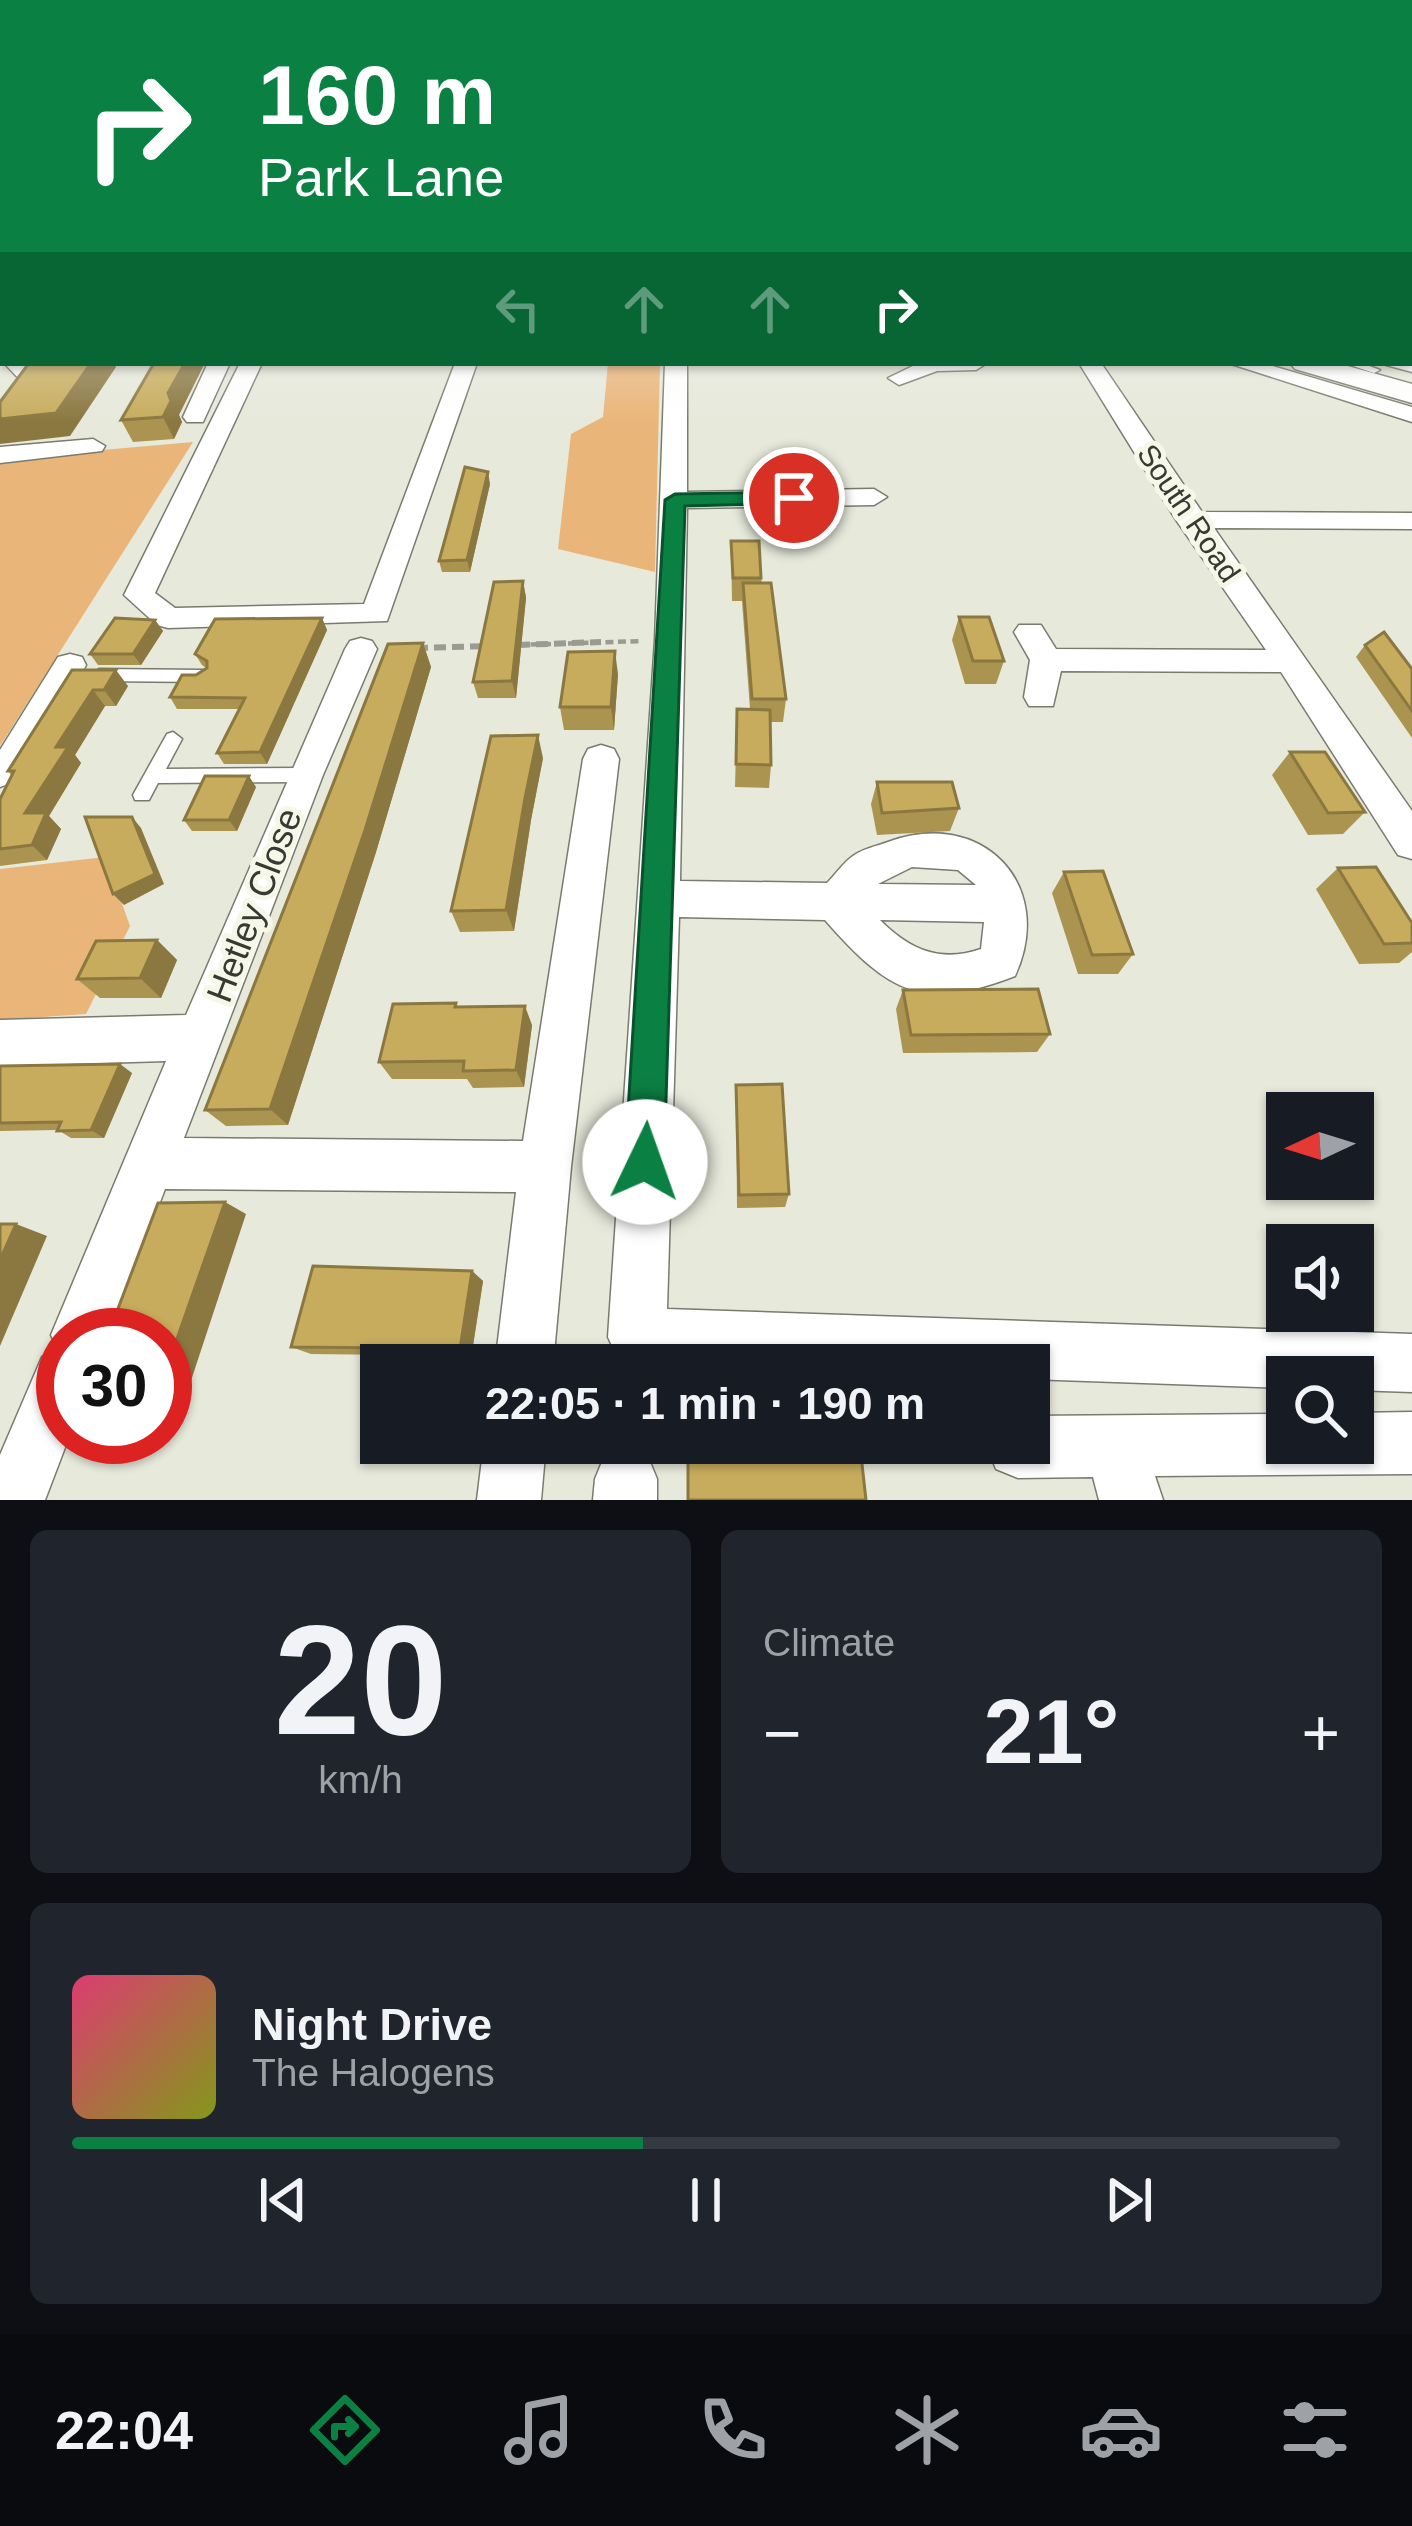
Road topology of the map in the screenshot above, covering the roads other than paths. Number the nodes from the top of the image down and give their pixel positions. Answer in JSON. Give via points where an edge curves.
{"nodes":[{"id":1,"x":17,"y":366,"type":"edge"},
{"id":2,"x":218,"y":366,"type":"edge"},
{"id":3,"x":250,"y":366,"type":"edge"},
{"id":4,"x":465,"y":366,"type":"edge"},
{"id":5,"x":676,"y":366,"type":"edge"},
{"id":6,"x":931,"y":366,"type":"edge"},
{"id":7,"x":1092,"y":366,"type":"edge"},
{"id":8,"x":1249,"y":366,"type":"edge"},
{"id":9,"x":1315,"y":366,"type":"edge"},
{"id":10,"x":1360,"y":366,"type":"edge"},
{"id":11,"x":1374,"y":370,"type":"dead end"},
{"id":12,"x":899,"y":378,"type":"dead end"},
{"id":13,"x":1412,"y":394,"type":"edge"},
{"id":14,"x":1412,"y":415,"type":"edge"},
{"id":15,"x":195,"y":417,"type":"dead end"},
{"id":16,"x":0,"y":423,"type":"edge"},
{"id":17,"x":93,"y":446,"type":"dead end"},
{"id":18,"x":0,"y":455,"type":"edge"},
{"id":19,"x":874,"y":497,"type":"dead end"},
{"id":20,"x":675,"y":500,"type":"junction"},
{"id":21,"x":1190,"y":520,"type":"junction"},
{"id":22,"x":1412,"y":521,"type":"edge"},
{"id":23,"x":362,"y":649,"type":"road end"},
{"id":24,"x":1293,"y":661,"type":"junction"},
{"id":25,"x":67,"y":670,"type":"joint"},
{"id":26,"x":202,"y":676,"type":"edge"},
{"id":27,"x":1041,"y":697,"type":"dead end"},
{"id":28,"x":173,"y":739,"type":"dead end"},
{"id":29,"x":601,"y":759,"type":"dead end"},
{"id":30,"x":0,"y":773,"type":"edge"},
{"id":31,"x":305,"y":775,"type":"junction"},
{"id":32,"x":152,"y":776,"type":"junction"},
{"id":33,"x":142,"y":795,"type":"dead end"},
{"id":34,"x":1412,"y":843,"type":"edge"},
{"id":35,"x":657,"y":899,"type":"junction"},
{"id":36,"x":836,"y":902,"type":"junction"},
{"id":37,"x":202,"y":1037,"type":"junction"},
{"id":38,"x":0,"y":1043,"type":"edge"},
{"id":39,"x":151,"y":1163,"type":"junction"},
{"id":40,"x":545,"y":1167,"type":"junction"},
{"id":41,"x":91,"y":1308,"type":"edge"},
{"id":42,"x":526,"y":1344,"type":"edge"},
{"id":43,"x":1412,"y":1363,"type":"edge"},
{"id":44,"x":1412,"y":1443,"type":"edge"},
{"id":45,"x":36,"y":1444,"type":"edge"},
{"id":46,"x":1050,"y":1455,"type":"edge"},
{"id":47,"x":513,"y":1464,"type":"edge"},
{"id":48,"x":1123,"y":1473,"type":"edge"},
{"id":49,"x":13,"y":1500,"type":"edge"},
{"id":50,"x":509,"y":1500,"type":"edge"}],
"edges":[{"from":1,"to":16,"type":"street","via":[[33,380]]},
{"from":2,"to":15,"type":"street"},
{"from":3,"to":4,"type":"street","via":[[139,595],[167,618],[376,614]]},
{"from":5,"to":20,"type":"street"},
{"from":6,"to":12,"type":"street"},
{"from":7,"to":21,"type":"street","name":"South Road"},
{"from":8,"to":14,"type":"street"},
{"from":9,"to":13,"type":"main road"},
{"from":10,"to":11,"type":"lane"},
{"from":17,"to":18,"type":"street"},
{"from":19,"to":20,"type":"street"},
{"from":20,"to":35,"type":"street"},
{"from":21,"to":22,"type":"street"},
{"from":21,"to":24,"type":"street","name":"South Road"},
{"from":23,"to":31,"type":"street","name":"Hetley Close"},
{"from":24,"to":27,"type":"street","via":[[1038,646]]},
{"from":24,"to":34,"type":"street","name":"South Road"},
{"from":25,"to":26,"type":"lane"},
{"from":25,"to":30,"type":"street","via":[[21,752]]},
{"from":28,"to":32,"type":"lane"},
{"from":29,"to":40,"type":"street"},
{"from":31,"to":32,"type":"lane"},
{"from":31,"to":37,"type":"street","name":"Hetley Close"},
{"from":32,"to":33,"type":"lane"},
{"from":35,"to":36,"type":"street"},
{"from":35,"to":43,"type":"street","via":[[637,1337]]},
{"from":36,"to":36,"type":"street","via":[[869,866],[911,850],[969,856],[994,876],[1009,926],[1000,962],[967,976],[917,976]]},
{"from":37,"to":38,"type":"street"},
{"from":37,"to":39,"type":"street","name":"Hetley Close"},
{"from":39,"to":40,"type":"street"},
{"from":39,"to":41,"type":"street","name":"Hetley Close"},
{"from":40,"to":42,"type":"street"},
{"from":44,"to":48,"type":"street"},
{"from":45,"to":49,"type":"street"},
{"from":46,"to":48,"type":"street"},
{"from":47,"to":50,"type":"street"}]}
